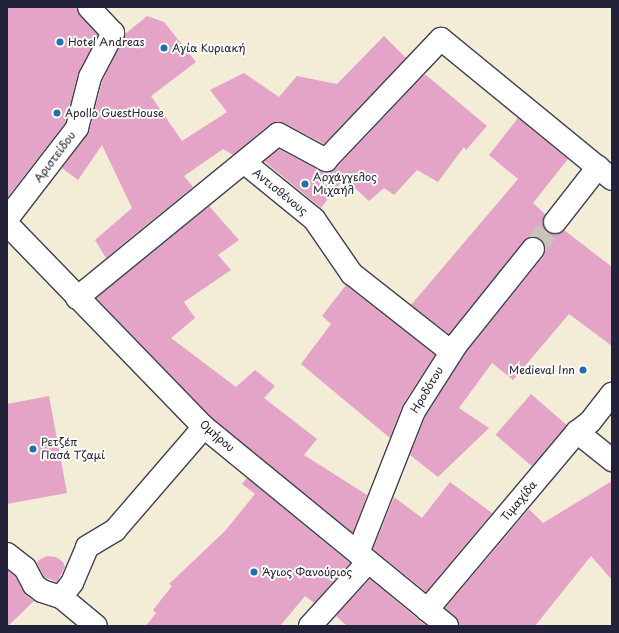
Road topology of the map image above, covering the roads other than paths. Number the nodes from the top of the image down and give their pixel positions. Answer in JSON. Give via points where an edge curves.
{"nodes":[{"id":1,"x":89,"y":7,"type":"edge"},
{"id":2,"x":245,"y":163,"type":"junction"},
{"id":3,"x":605,"y":173,"type":"edge"},
{"id":4,"x":7,"y":219,"type":"edge"},
{"id":5,"x":555,"y":222,"type":"tunnel mouth"},
{"id":6,"x":7,"y":224,"type":"edge"},
{"id":7,"x":533,"y":249,"type":"tunnel mouth"},
{"id":8,"x":77,"y":298,"type":"junction"},
{"id":9,"x":451,"y":352,"type":"junction"},
{"id":10,"x":612,"y":394,"type":"edge"},
{"id":11,"x":204,"y":427,"type":"junction"},
{"id":12,"x":577,"y":432,"type":"junction"},
{"id":13,"x":612,"y":460,"type":"edge"},
{"id":14,"x":7,"y":554,"type":"edge"},
{"id":15,"x":363,"y":557,"type":"junction"},
{"id":16,"x":61,"y":597,"type":"junction"},
{"id":17,"x":427,"y":610,"type":"junction"},
{"id":18,"x":96,"y":626,"type":"edge"},
{"id":19,"x":310,"y":626,"type":"edge"},
{"id":20,"x":447,"y":626,"type":"edge"}],
"edges":[{"from":1,"to":4,"type":"street","name":"Αριστείδου","via":[[113,33],[90,77],[77,128]]},
{"from":2,"to":3,"type":"street","via":[[278,134],[326,160],[441,39]]},
{"from":2,"to":8,"type":"street","name":"Αντισθένους"},
{"from":2,"to":9,"type":"street","name":"Αντισθένους","via":[[314,219],[352,274]]},
{"from":3,"to":5,"type":"street"},
{"from":6,"to":8,"type":"street","name":"Ομήρου"},
{"from":7,"to":9,"type":"street","name":"Ηροδότου"},
{"from":8,"to":11,"type":"street","name":"Ομήρου"},
{"from":9,"to":15,"type":"street","name":"Ηροδότου","via":[[414,411]]},
{"from":10,"to":12,"type":"street","name":"Τιμαχίδα","via":[[590,422]]},
{"from":11,"to":15,"type":"street","name":"Ομήρου"},
{"from":11,"to":16,"type":"street","via":[[115,530],[87,547],[72,583]]},
{"from":12,"to":13,"type":"street"},
{"from":12,"to":17,"type":"street","name":"Τιμαχίδα"},
{"from":14,"to":16,"type":"street","via":[[25,568],[34,585],[42,591]]},
{"from":15,"to":17,"type":"street","name":"Ομήρου"},
{"from":15,"to":19,"type":"street"},
{"from":16,"to":18,"type":"street"},
{"from":17,"to":20,"type":"street","name":"Ομήρου"}]}
